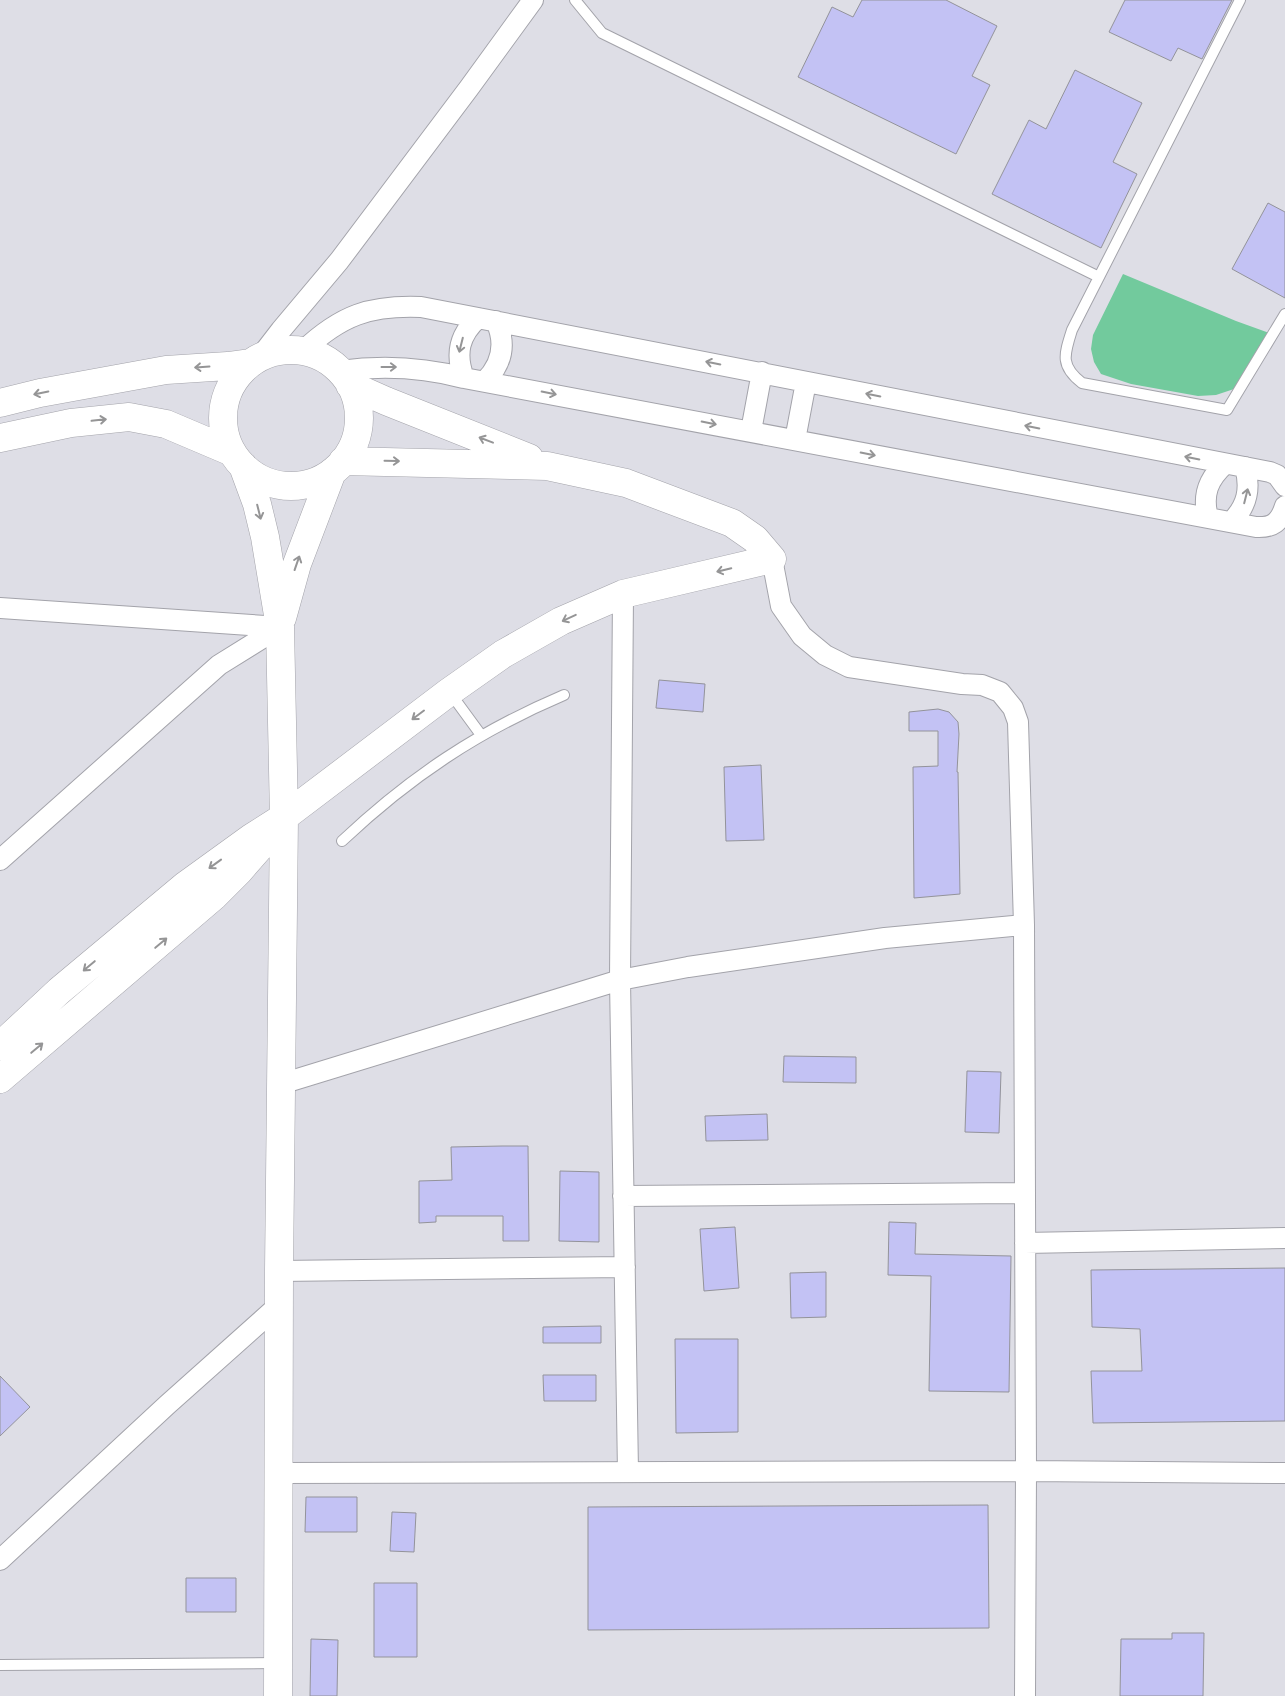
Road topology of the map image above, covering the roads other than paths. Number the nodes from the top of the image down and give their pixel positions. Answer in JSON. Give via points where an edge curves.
{"nodes":[{"id":1,"x":533,"y":0,"type":"edge"},
{"id":2,"x":576,"y":0,"type":"edge"},
{"id":3,"x":1240,"y":0,"type":"edge"},
{"id":4,"x":1099,"y":277,"type":"junction"},
{"id":5,"x":1285,"y":314,"type":"edge"},
{"id":6,"x":487,"y":319,"type":"junction"},
{"id":7,"x":303,"y":351,"type":"junction"},
{"id":8,"x":256,"y":360,"type":"junction"},
{"id":9,"x":762,"y":372,"type":"junction"},
{"id":10,"x":345,"y":378,"type":"junction"},
{"id":11,"x":464,"y":378,"type":"junction"},
{"id":12,"x":485,"y":381,"type":"junction"},
{"id":13,"x":806,"y":382,"type":"junction"},
{"id":14,"x":0,"y":404,"type":"edge"},
{"id":15,"x":751,"y":431,"type":"junction"},
{"id":16,"x":0,"y":438,"type":"edge"},
{"id":17,"x":795,"y":440,"type":"junction"},
{"id":18,"x":237,"y":459,"type":"junction"},
{"id":19,"x":1225,"y":464,"type":"junction"},
{"id":20,"x":338,"y":466,"type":"junction"},
{"id":21,"x":547,"y":466,"type":"junction"},
{"id":22,"x":1246,"y":468,"type":"junction"},
{"id":23,"x":1285,"y":486,"type":"edge"},
{"id":24,"x":1285,"y":506,"type":"edge"},
{"id":25,"x":1208,"y":517,"type":"junction"},
{"id":26,"x":1232,"y":521,"type":"junction"},
{"id":27,"x":772,"y":558,"type":"junction"},
{"id":28,"x":623,"y":594,"type":"junction"},
{"id":29,"x":0,"y":608,"type":"edge"},
{"id":30,"x":280,"y":627,"type":"junction"},
{"id":31,"x":449,"y":692,"type":"junction"},
{"id":32,"x":564,"y":695,"type":"dead end"},
{"id":33,"x":481,"y":736,"type":"junction"},
{"id":34,"x":284,"y":817,"type":"junction"},
{"id":35,"x":342,"y":841,"type":"dead end"},
{"id":36,"x":0,"y":860,"type":"edge"},
{"id":37,"x":1024,"y":925,"type":"junction"},
{"id":38,"x":620,"y":980,"type":"junction"},
{"id":39,"x":0,"y":1046,"type":"edge"},
{"id":40,"x":0,"y":1079,"type":"edge"},
{"id":41,"x":282,"y":1084,"type":"junction"},
{"id":42,"x":1025,"y":1193,"type":"junction"},
{"id":43,"x":624,"y":1196,"type":"junction"},
{"id":44,"x":1285,"y":1238,"type":"edge"},
{"id":45,"x":1025,"y":1242,"type":"junction"},
{"id":46,"x":625,"y":1267,"type":"junction"},
{"id":47,"x":279,"y":1271,"type":"junction"},
{"id":48,"x":279,"y":1305,"type":"junction"},
{"id":49,"x":1026,"y":1471,"type":"junction"},
{"id":50,"x":628,"y":1472,"type":"junction"},
{"id":51,"x":278,"y":1473,"type":"junction"},
{"id":52,"x":1285,"y":1473,"type":"edge"},
{"id":53,"x":0,"y":1560,"type":"edge"},
{"id":54,"x":278,"y":1663,"type":"junction"},
{"id":55,"x":0,"y":1666,"type":"edge"},
{"id":56,"x":278,"y":1696,"type":"edge"},
{"id":57,"x":1025,"y":1696,"type":"edge"}],
"edges":[{"from":1,"to":8,"type":"street","via":[[339,262]]},
{"from":2,"to":4,"type":"lane","via":[[602,33]]},
{"from":3,"to":4,"type":"lane"},
{"from":4,"to":5,"type":"lane","via":[[1066,349],[1065,364],[1071,375],[1082,383],[1228,410]]},
{"from":6,"to":7,"type":"street","via":[[421,307],[378,308],[337,323]]},
{"from":9,"to":6,"type":"street","one_way":true},
{"from":6,"to":11,"type":"street","one_way":true,"via":[[467,330],[460,345],[458,356]]},
{"from":6,"to":12,"type":"street","via":[[502,336],[502,353],[496,368]]},
{"from":7,"to":8,"type":"street","via":[[282,350]]},
{"from":7,"to":10,"type":"street","via":[[323,358]]},
{"from":8,"to":14,"type":"street","one_way":true,"via":[[228,366],[166,370],[40,393]]},
{"from":8,"to":18,"type":"street","via":[[236,377],[227,394],[223,414],[224,434]]},
{"from":9,"to":13,"type":"street"},
{"from":9,"to":15,"type":"street"},
{"from":10,"to":11,"type":"street","one_way":true,"via":[[365,368],[407,368]]},
{"from":10,"to":20,"type":"street","via":[[357,404],[358,424],[354,443]]},
{"from":21,"to":10,"type":"street","one_way":true,"via":[[386,401]]},
{"from":11,"to":12,"type":"street"},
{"from":12,"to":15,"type":"street","one_way":true},
{"from":13,"to":17,"type":"street"},
{"from":19,"to":13,"type":"street","one_way":true},
{"from":15,"to":17,"type":"street"},
{"from":16,"to":18,"type":"street","one_way":true,"via":[[71,423],[129,417],[166,424]]},
{"from":17,"to":25,"type":"street","one_way":true},
{"from":18,"to":20,"type":"street","via":[[259,478],[296,486],[315,481]]},
{"from":18,"to":30,"type":"street","one_way":true,"via":[[257,504]]},
{"from":19,"to":22,"type":"street"},
{"from":19,"to":25,"type":"street","via":[[1207,488],[1205,508]]},
{"from":20,"to":21,"type":"street","one_way":true},
{"from":30,"to":20,"type":"street","one_way":true,"via":[[297,564]]},
{"from":21,"to":27,"type":"street","via":[[626,483],[732,523],[756,539]]},
{"from":22,"to":23,"type":"street","via":[[1277,475]]},
{"from":26,"to":22,"type":"street","one_way":true,"via":[[1246,501]]},
{"from":24,"to":26,"type":"street","via":[[1277,523],[1266,527]]},
{"from":25,"to":26,"type":"street"},
{"from":27,"to":28,"type":"street","one_way":true},
{"from":27,"to":37,"type":"street","via":[[782,606],[802,636],[825,655],[849,667],[982,685],[1000,692],[1013,708],[1018,722]]},
{"from":28,"to":31,"type":"street","one_way":true,"via":[[531,637]]},
{"from":28,"to":38,"type":"street"},
{"from":29,"to":30,"type":"street"},
{"from":30,"to":34,"type":"street"},
{"from":30,"to":36,"type":"street","via":[[218,665]]},
{"from":31,"to":33,"type":"lane"},
{"from":31,"to":34,"type":"street","one_way":true},
{"from":32,"to":33,"type":"lane"},
{"from":33,"to":35,"type":"lane","via":[[401,789]]},
{"from":34,"to":39,"type":"street","one_way":true,"via":[[186,885],[59,991]]},
{"from":40,"to":34,"type":"street","one_way":true,"via":[[214,896]]},
{"from":34,"to":41,"type":"street"},
{"from":37,"to":38,"type":"street","via":[[886,938]]},
{"from":37,"to":42,"type":"street"},
{"from":38,"to":41,"type":"street"},
{"from":38,"to":43,"type":"street"},
{"from":41,"to":47,"type":"street"},
{"from":42,"to":43,"type":"street"},
{"from":42,"to":45,"type":"street"},
{"from":43,"to":46,"type":"street"},
{"from":44,"to":45,"type":"street"},
{"from":45,"to":49,"type":"street"},
{"from":46,"to":47,"type":"street"},
{"from":46,"to":50,"type":"street"},
{"from":47,"to":48,"type":"street"},
{"from":48,"to":51,"type":"street"},
{"from":48,"to":53,"type":"street"},
{"from":49,"to":50,"type":"street"},
{"from":49,"to":52,"type":"street"},
{"from":49,"to":57,"type":"street"},
{"from":50,"to":51,"type":"street"},
{"from":51,"to":54,"type":"street"},
{"from":54,"to":55,"type":"lane"},
{"from":54,"to":56,"type":"street"}]}
